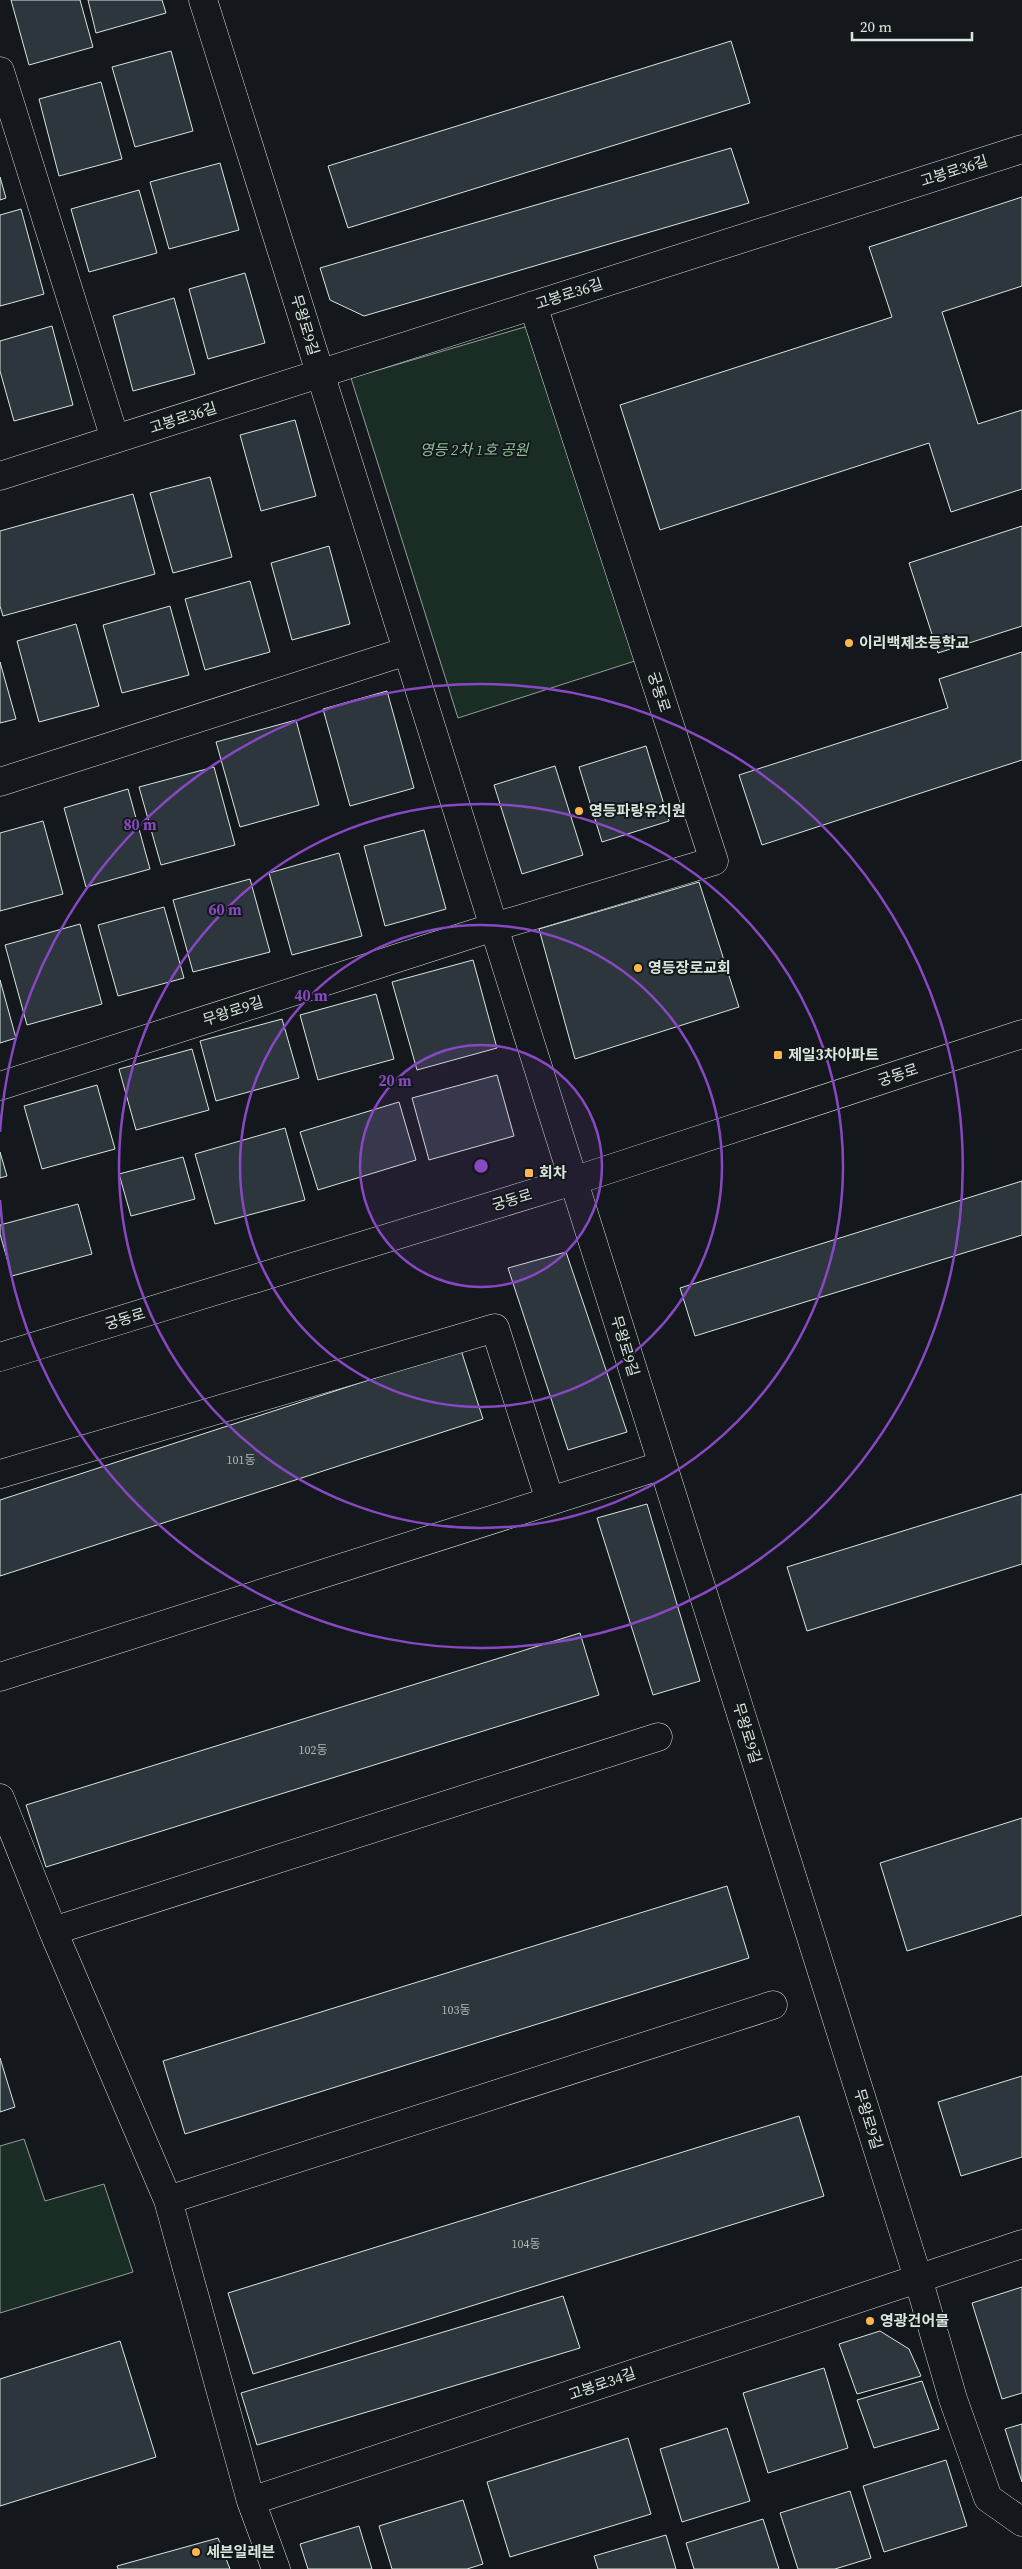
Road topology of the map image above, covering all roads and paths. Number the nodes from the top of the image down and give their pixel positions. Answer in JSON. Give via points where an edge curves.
{"nodes":[{"id":1,"x":203,"y":0,"type":"edge"},
{"id":2,"x":0,"y":71,"type":"edge"},
{"id":3,"x":1022,"y":149,"type":"edge"},
{"id":4,"x":533,"y":305,"type":"junction"},
{"id":5,"x":320,"y":374,"type":"junction"},
{"id":6,"x":115,"y":439,"type":"junction"},
{"id":7,"x":0,"y":476,"type":"edge"},
{"id":8,"x":407,"y":651,"type":"junction"},
{"id":9,"x":0,"y":782,"type":"edge"},
{"id":10,"x":494,"y":927,"type":"junction"},
{"id":11,"x":1022,"y":1034,"type":"edge"},
{"id":12,"x":0,"y":1086,"type":"edge"},
{"id":13,"x":574,"y":1181,"type":"junction"},
{"id":14,"x":0,"y":1357,"type":"edge"},
{"id":15,"x":663,"y":1466,"type":"junction"},
{"id":16,"x":0,"y":1474,"type":"edge"},
{"id":17,"x":550,"y":1501,"type":"junction"},
{"id":18,"x":0,"y":1677,"type":"edge"},
{"id":19,"x":658,"y":1737,"type":"dead end"},
{"id":20,"x":0,"y":1798,"type":"edge"},
{"id":21,"x":53,"y":1930,"type":"junction"},
{"id":22,"x":773,"y":2005,"type":"dead end"},
{"id":23,"x":168,"y":2200,"type":"junction"},
{"id":24,"x":1022,"y":2244,"type":"edge"},
{"id":25,"x":918,"y":2278,"type":"junction"},
{"id":26,"x":251,"y":2501,"type":"junction"},
{"id":27,"x":1022,"y":2522,"type":"edge"},
{"id":28,"x":276,"y":2569,"type":"edge"}],
"edges":[{"from":1,"to":5,"type":"street","name":"무왕로9길"},
{"from":2,"to":6,"type":"street"},
{"from":3,"to":4,"type":"street","name":"고봉로36길"},
{"from":4,"to":5,"type":"street","name":"고봉로36길"},
{"from":4,"to":10,"type":"street","name":"궁동로","via":[[714,860]]},
{"from":5,"to":6,"type":"street","name":"고봉로36길"},
{"from":5,"to":8,"type":"street","name":"무왕로9길"},
{"from":6,"to":7,"type":"street","name":"고봉로36길"},
{"from":8,"to":9,"type":"street"},
{"from":8,"to":10,"type":"street","name":"무왕로9길"},
{"from":10,"to":12,"type":"street","name":"무왕로9길"},
{"from":10,"to":13,"type":"street","name":"무왕로9길"},
{"from":11,"to":13,"type":"street","name":"궁동로"},
{"from":13,"to":14,"type":"street","name":"궁동로"},
{"from":13,"to":15,"type":"street","name":"무왕로9길"},
{"from":15,"to":17,"type":"street"},
{"from":15,"to":25,"type":"street","name":"무왕로9길"},
{"from":16,"to":17,"type":"street","via":[[495,1328]]},
{"from":17,"to":18,"type":"street"},
{"from":19,"to":21,"type":"street"},
{"from":20,"to":21,"type":"street"},
{"from":21,"to":23,"type":"street"},
{"from":22,"to":23,"type":"street"},
{"from":23,"to":26,"type":"street"},
{"from":24,"to":25,"type":"street","name":"고봉로34길"},
{"from":25,"to":26,"type":"street","name":"고봉로34길"},
{"from":25,"to":27,"type":"street","name":"무왕로9길","via":[[953,2399],[988,2498]]},
{"from":26,"to":28,"type":"street"}]}
